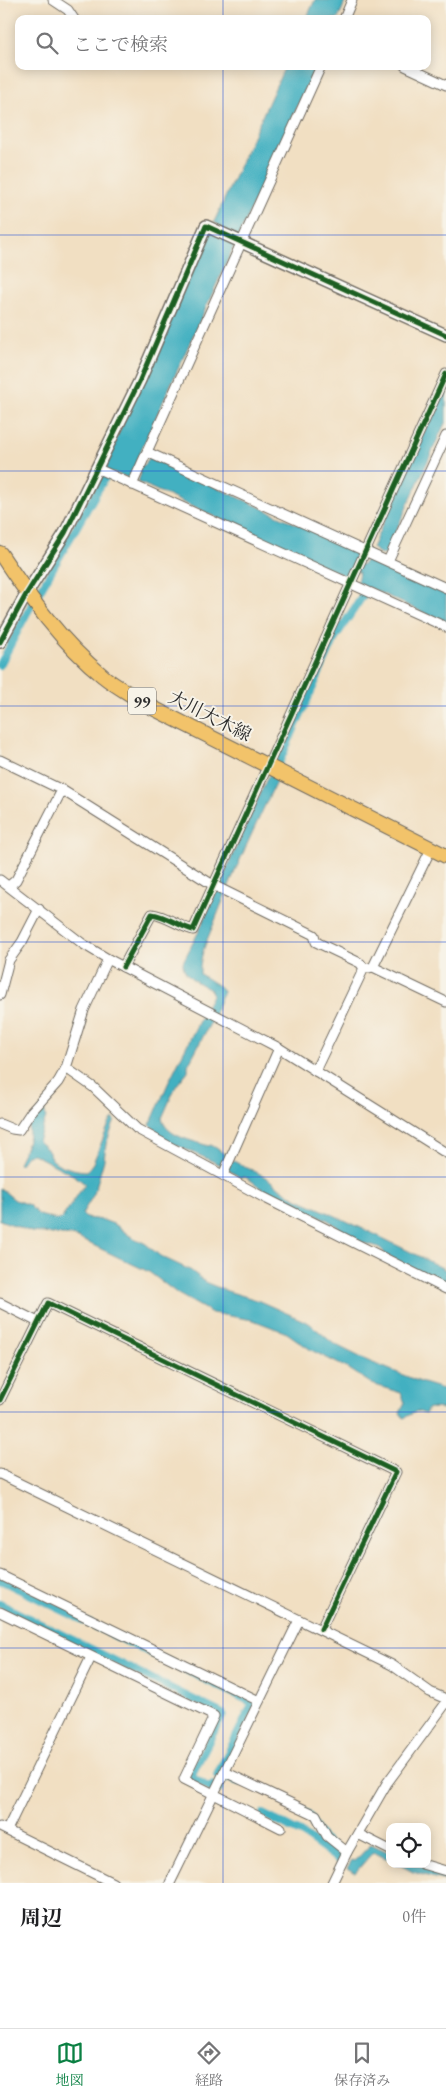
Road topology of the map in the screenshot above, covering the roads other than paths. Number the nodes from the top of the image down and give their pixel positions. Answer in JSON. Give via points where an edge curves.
{"nodes":[{"id":1,"x":54,"y":0,"type":"edge"},
{"id":2,"x":352,"y":0,"type":"edge"},
{"id":3,"x":71,"y":15,"type":"edge"},
{"id":4,"x":346,"y":15,"type":"edge"},
{"id":5,"x":320,"y":70,"type":"edge"},
{"id":6,"x":414,"y":70,"type":"edge"},
{"id":7,"x":446,"y":85,"type":"edge"},
{"id":8,"x":239,"y":241,"type":"junction"},
{"id":9,"x":446,"y":334,"type":"edge"},
{"id":10,"x":446,"y":374,"type":"edge"},
{"id":11,"x":446,"y":436,"type":"edge"},
{"id":12,"x":146,"y":453,"type":"junction"},
{"id":13,"x":97,"y":469,"type":"junction"},
{"id":14,"x":133,"y":483,"type":"junction"},
{"id":15,"x":0,"y":553,"type":"edge"},
{"id":16,"x":364,"y":553,"type":"junction"},
{"id":17,"x":386,"y":560,"type":"junction"},
{"id":18,"x":351,"y":583,"type":"junction"},
{"id":19,"x":446,"y":588,"type":"edge"},
{"id":20,"x":28,"y":595,"type":"junction"},
{"id":21,"x":446,"y":628,"type":"edge"},
{"id":22,"x":0,"y":642,"type":"edge"},
{"id":23,"x":0,"y":760,"type":"edge"},
{"id":24,"x":266,"y":765,"type":"junction"},
{"id":25,"x":62,"y":790,"type":"junction"},
{"id":26,"x":431,"y":849,"type":"junction"},
{"id":27,"x":446,"y":856,"type":"edge"},
{"id":28,"x":0,"y":880,"type":"edge"},
{"id":29,"x":214,"y":885,"type":"junction"},
{"id":30,"x":10,"y":886,"type":"junction"},
{"id":31,"x":39,"y":909,"type":"junction"},
{"id":32,"x":108,"y":959,"type":"junction"},
{"id":33,"x":123,"y":967,"type":"junction"},
{"id":34,"x":368,"y":968,"type":"junction"},
{"id":35,"x":0,"y":995,"type":"edge"},
{"id":36,"x":446,"y":1002,"type":"edge"},
{"id":37,"x":279,"y":1048,"type":"junction"},
{"id":38,"x":66,"y":1068,"type":"junction"},
{"id":39,"x":315,"y":1070,"type":"junction"},
{"id":40,"x":0,"y":1124,"type":"edge"},
{"id":41,"x":446,"y":1152,"type":"edge"},
{"id":42,"x":223,"y":1174,"type":"junction"},
{"id":43,"x":446,"y":1289,"type":"edge"},
{"id":44,"x":0,"y":1303,"type":"edge"},
{"id":45,"x":38,"y":1322,"type":"junction"},
{"id":46,"x":0,"y":1400,"type":"edge"},
{"id":47,"x":0,"y":1474,"type":"edge"},
{"id":48,"x":0,"y":1575,"type":"edge"},
{"id":49,"x":0,"y":1612,"type":"edge"},
{"id":50,"x":299,"y":1620,"type":"junction"},
{"id":51,"x":321,"y":1629,"type":"junction"},
{"id":52,"x":91,"y":1657,"type":"junction"},
{"id":53,"x":259,"y":1701,"type":"junction"},
{"id":54,"x":446,"y":1701,"type":"edge"},
{"id":55,"x":224,"y":1774,"type":"junction"},
{"id":56,"x":213,"y":1791,"type":"junction"},
{"id":57,"x":281,"y":1828,"type":"dead end"},
{"id":58,"x":4,"y":1829,"type":"edge"},
{"id":59,"x":358,"y":1834,"type":"junction"},
{"id":60,"x":386,"y":1848,"type":"edge"},
{"id":61,"x":347,"y":1852,"type":"junction"},
{"id":62,"x":431,"y":1867,"type":"edge"},
{"id":63,"x":446,"y":1871,"type":"edge"},
{"id":64,"x":113,"y":1883,"type":"edge"},
{"id":65,"x":170,"y":1883,"type":"edge"},
{"id":66,"x":332,"y":1883,"type":"edge"}],
"edges":[{"from":1,"to":3,"type":"street"},
{"from":2,"to":4,"type":"street"},
{"from":5,"to":8,"type":"street"},
{"from":6,"to":7,"type":"street"},
{"from":8,"to":9,"type":"street"},
{"from":8,"to":12,"type":"street"},
{"from":8,"to":13,"type":"street","via":[[206,226],[140,380]]},
{"from":10,"to":16,"type":"street"},
{"from":11,"to":17,"type":"street"},
{"from":12,"to":14,"type":"street"},
{"from":12,"to":16,"type":"street"},
{"from":13,"to":14,"type":"street"},
{"from":13,"to":20,"type":"street","via":[[65,533]]},
{"from":14,"to":18,"type":"street"},
{"from":15,"to":20,"type":"main road","name":"大川大木線","number":"99"},
{"from":16,"to":17,"type":"street"},
{"from":16,"to":18,"type":"street"},
{"from":17,"to":19,"type":"street"},
{"from":18,"to":21,"type":"street"},
{"from":18,"to":24,"type":"street"},
{"from":20,"to":22,"type":"street"},
{"from":20,"to":24,"type":"main road","name":"大川大木線","number":"99","via":[[65,639],[103,676],[147,705]]},
{"from":23,"to":25,"type":"street"},
{"from":24,"to":26,"type":"main road","name":"大川大木線","number":"99"},
{"from":24,"to":29,"type":"street"},
{"from":25,"to":29,"type":"street"},
{"from":25,"to":30,"type":"street"},
{"from":26,"to":27,"type":"main road","name":"大川大木線","number":"99"},
{"from":26,"to":34,"type":"street"},
{"from":28,"to":30,"type":"street"},
{"from":29,"to":33,"type":"street","via":[[193,930],[152,914]]},
{"from":29,"to":34,"type":"street","via":[[314,935],[316,942]]},
{"from":30,"to":31,"type":"street"},
{"from":31,"to":32,"type":"street","via":[[83,944]]},
{"from":31,"to":35,"type":"street","via":[[9,960]]},
{"from":32,"to":33,"type":"street"},
{"from":32,"to":38,"type":"street","via":[[84,1010]]},
{"from":33,"to":37,"type":"street"},
{"from":34,"to":36,"type":"street"},
{"from":34,"to":39,"type":"street"},
{"from":37,"to":39,"type":"street"},
{"from":37,"to":42,"type":"street"},
{"from":38,"to":40,"type":"street","via":[[19,1130]]},
{"from":38,"to":42,"type":"street","via":[[93,1087],[137,1129]]},
{"from":39,"to":41,"type":"street"},
{"from":42,"to":43,"type":"street"},
{"from":44,"to":45,"type":"street"},
{"from":45,"to":46,"type":"street"},
{"from":45,"to":51,"type":"street","via":[[48,1303],[396,1472]]},
{"from":47,"to":50,"type":"street"},
{"from":48,"to":53,"type":"street"},
{"from":49,"to":52,"type":"street"},
{"from":50,"to":51,"type":"street"},
{"from":50,"to":53,"type":"street"},
{"from":51,"to":54,"type":"street","via":[[392,1665]]},
{"from":52,"to":56,"type":"street","via":[[214,1716],[184,1779]]},
{"from":52,"to":58,"type":"street"},
{"from":53,"to":55,"type":"street"},
{"from":54,"to":59,"type":"street","via":[[387,1783]]},
{"from":55,"to":56,"type":"street"},
{"from":55,"to":61,"type":"street","via":[[316,1815],[326,1836]]},
{"from":56,"to":57,"type":"street"},
{"from":56,"to":65,"type":"street"},
{"from":58,"to":64,"type":"street"},
{"from":59,"to":60,"type":"street"},
{"from":59,"to":61,"type":"street"},
{"from":61,"to":66,"type":"street"},
{"from":62,"to":63,"type":"street"}]}
